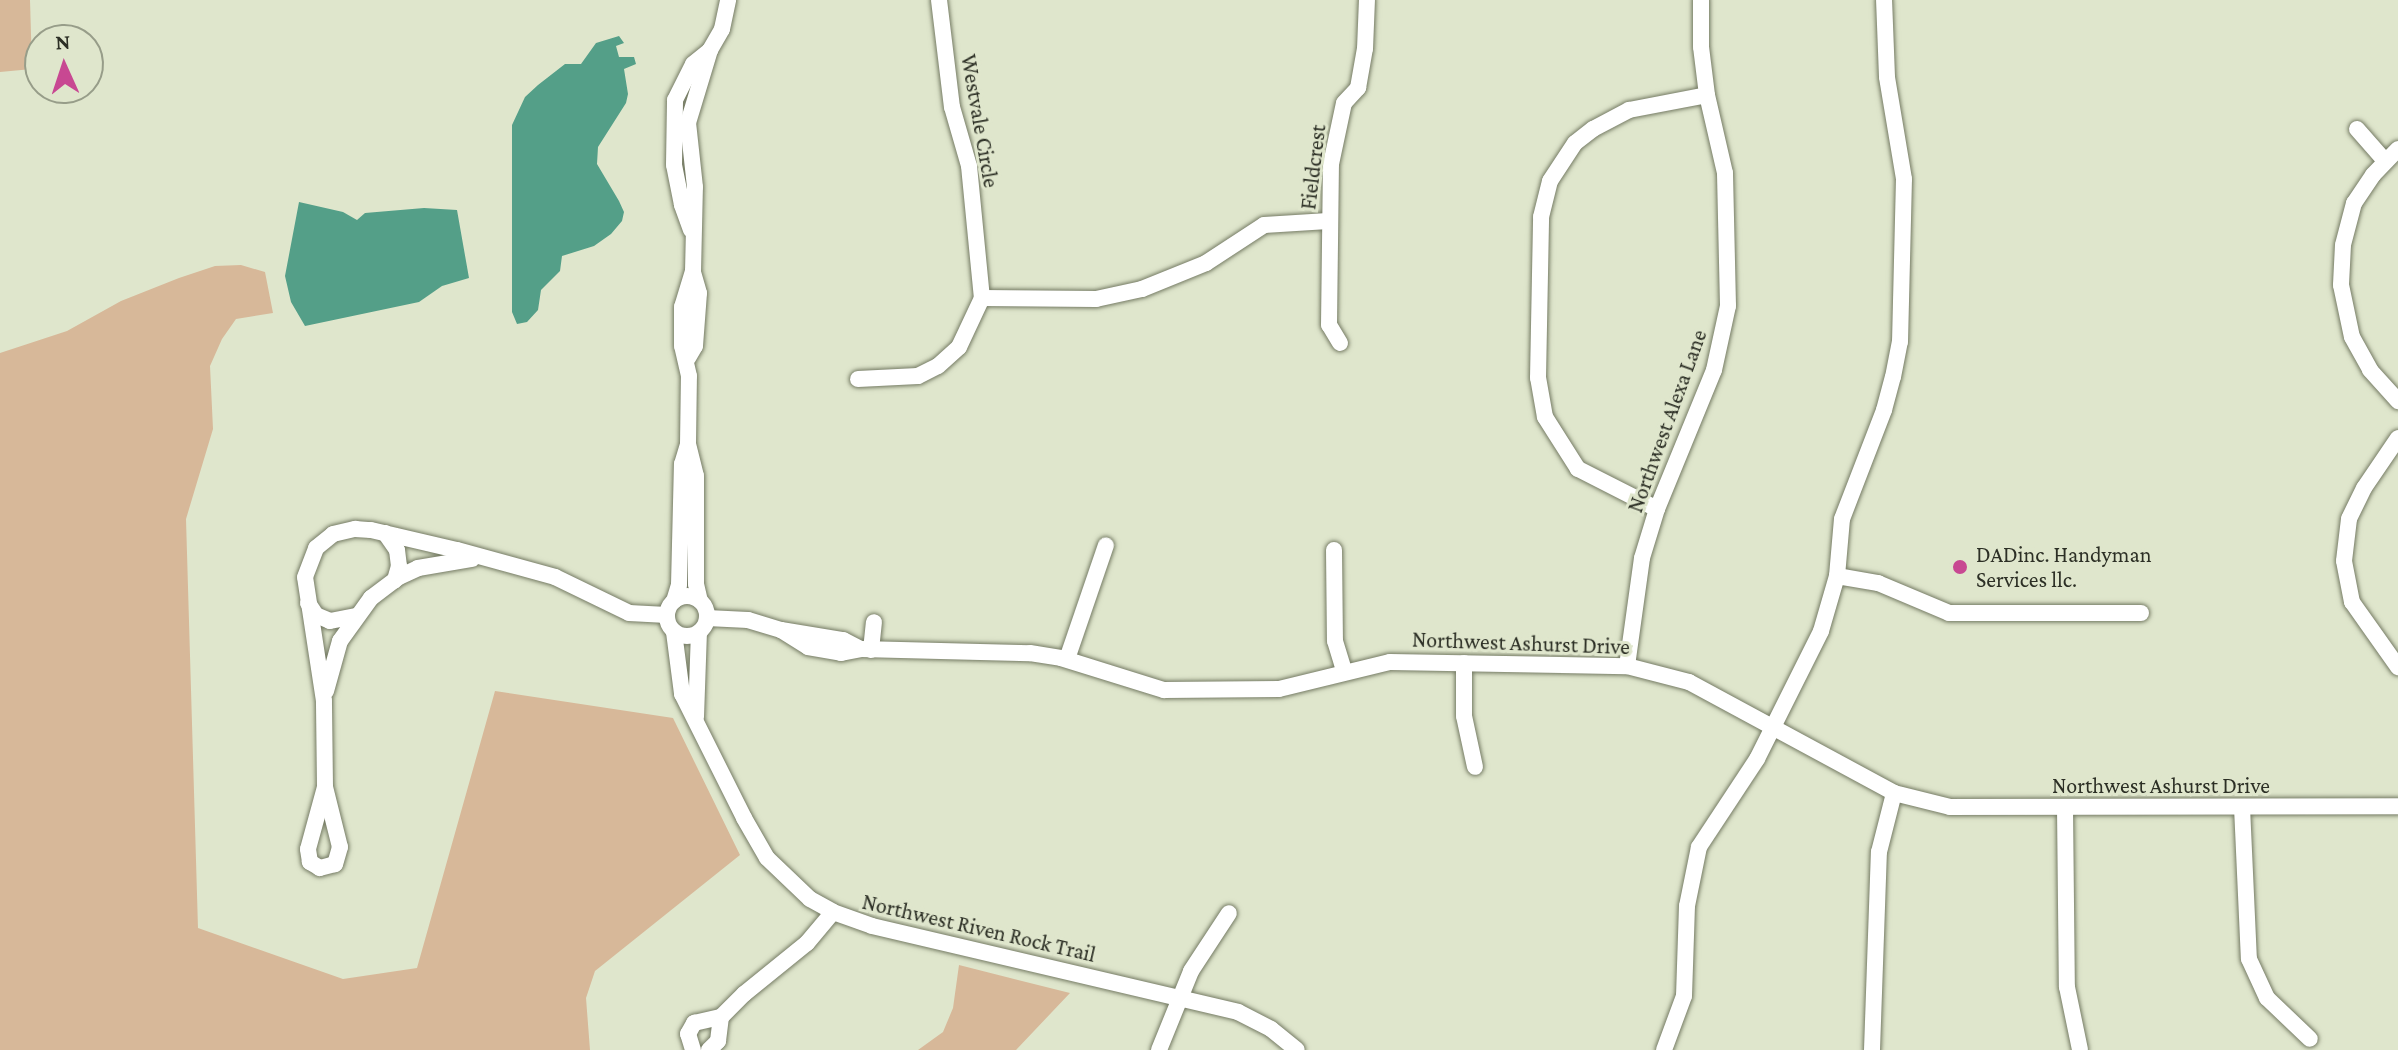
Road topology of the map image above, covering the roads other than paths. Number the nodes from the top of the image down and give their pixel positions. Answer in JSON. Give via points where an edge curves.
{"nodes":[{"id":1,"x":728,"y":0,"type":"edge"},
{"id":2,"x":939,"y":0,"type":"edge"},
{"id":3,"x":1367,"y":0,"type":"edge"},
{"id":4,"x":1701,"y":0,"type":"edge"},
{"id":5,"x":1884,"y":0,"type":"edge"},
{"id":6,"x":1707,"y":95,"type":"junction"},
{"id":7,"x":2357,"y":129,"type":"dead end"},
{"id":8,"x":2398,"y":149,"type":"edge"},
{"id":9,"x":2385,"y":161,"type":"junction"},
{"id":10,"x":1328,"y":221,"type":"junction"},
{"id":11,"x":982,"y":298,"type":"junction"},
{"id":12,"x":1340,"y":343,"type":"dead end"},
{"id":13,"x":858,"y":379,"type":"dead end"},
{"id":14,"x":2398,"y":401,"type":"edge"},
{"id":15,"x":2398,"y":438,"type":"edge"},
{"id":16,"x":688,"y":444,"type":"junction"},
{"id":17,"x":1657,"y":509,"type":"junction"},
{"id":18,"x":385,"y":533,"type":"junction"},
{"id":19,"x":1106,"y":545,"type":"dead end"},
{"id":20,"x":1334,"y":550,"type":"dead end"},
{"id":21,"x":488,"y":559,"type":"junction"},
{"id":22,"x":1837,"y":576,"type":"junction"},
{"id":23,"x":395,"y":580,"type":"junction"},
{"id":24,"x":306,"y":598,"type":"junction"},
{"id":25,"x":700,"y":601,"type":"junction"},
{"id":26,"x":670,"y":608,"type":"junction"},
{"id":27,"x":2141,"y":613,"type":"dead end"},
{"id":28,"x":356,"y":616,"type":"junction"},
{"id":29,"x":874,"y":622,"type":"dead end"},
{"id":30,"x":703,"y":625,"type":"junction"},
{"id":31,"x":674,"y":632,"type":"junction"},
{"id":32,"x":866,"y":650,"type":"junction"},
{"id":33,"x":1067,"y":659,"type":"junction"},
{"id":34,"x":1464,"y":663,"type":"junction"},
{"id":35,"x":1627,"y":666,"type":"junction"},
{"id":36,"x":2398,"y":667,"type":"edge"},
{"id":37,"x":1344,"y":671,"type":"junction"},
{"id":38,"x":324,"y":701,"type":"junction"},
{"id":39,"x":696,"y":717,"type":"junction"},
{"id":40,"x":1773,"y":725,"type":"junction"},
{"id":41,"x":1475,"y":767,"type":"dead end"},
{"id":42,"x":325,"y":787,"type":"dead end"},
{"id":43,"x":1894,"y":793,"type":"junction"},
{"id":44,"x":2398,"y":806,"type":"edge"},
{"id":45,"x":2242,"y":807,"type":"junction"},
{"id":46,"x":2065,"y":808,"type":"junction"},
{"id":47,"x":833,"y":912,"type":"junction"},
{"id":48,"x":1229,"y":913,"type":"dead end"},
{"id":49,"x":1181,"y":999,"type":"junction"},
{"id":50,"x":721,"y":1017,"type":"junction"},
{"id":51,"x":2310,"y":1039,"type":"dead end"},
{"id":52,"x":693,"y":1050,"type":"edge"},
{"id":53,"x":709,"y":1050,"type":"edge"},
{"id":54,"x":1159,"y":1050,"type":"edge"},
{"id":55,"x":1297,"y":1050,"type":"edge"},
{"id":56,"x":1664,"y":1050,"type":"edge"},
{"id":57,"x":1872,"y":1050,"type":"edge"},
{"id":58,"x":2080,"y":1050,"type":"edge"}],
"edges":[{"from":1,"to":16,"type":"street","name":"Northwest Riven Rock Trail","via":[[722,29],[710,50],[693,64],[675,100],[674,165],[694,236],[693,272],[682,307]]},
{"from":2,"to":11,"type":"street","name":"Westvale Circle","via":[[952,107],[969,166]]},
{"from":3,"to":10,"type":"street","name":"Fieldcrest","via":[[1358,88],[1344,103],[1334,140]]},
{"from":4,"to":6,"type":"street","name":"Northwest Alexa Lane"},
{"from":5,"to":22,"type":"street","via":[[1887,77],[1904,179],[1900,342],[1884,410],[1842,519]]},
{"from":6,"to":17,"type":"street","name":"Northwest Alexa Lane","via":[[1727,198],[1725,327],[1714,370]]},
{"from":6,"to":17,"type":"street","via":[[1629,110],[1593,129],[1575,143],[1550,181],[1541,217],[1538,378],[1545,417],[1578,469]]},
{"from":7,"to":9,"type":"street"},
{"from":8,"to":9,"type":"street"},
{"from":9,"to":14,"type":"street","via":[[2354,203],[2343,245],[2341,285],[2352,337],[2370,370]]},
{"from":10,"to":11,"type":"street","via":[[1264,225],[1206,263],[1142,289],[1096,299]]},
{"from":10,"to":12,"type":"street","name":"Fieldcrest","via":[[1329,325]]},
{"from":11,"to":13,"type":"street","via":[[959,347],[938,366],[918,376]]},
{"from":15,"to":36,"type":"street","via":[[2349,519],[2344,561],[2352,602]]},
{"from":16,"to":25,"type":"street","name":"Northwest Riven Rock Trail","via":[[696,476]]},
{"from":16,"to":26,"type":"street","name":"Northwest Riven Rock Trail","via":[[682,464],[679,585]]},
{"from":17,"to":35,"type":"street","name":"Northwest Alexa Lane","via":[[1642,558]]},
{"from":18,"to":21,"type":"street"},
{"from":18,"to":23,"type":"street","via":[[397,550]]},
{"from":18,"to":24,"type":"street","via":[[343,530],[324,540],[307,566]]},
{"from":19,"to":33,"type":"street"},
{"from":20,"to":37,"type":"street","via":[[1335,641]]},
{"from":21,"to":23,"type":"street","via":[[438,562]]},
{"from":21,"to":26,"type":"street","via":[[555,577],[629,613]]},
{"from":22,"to":27,"type":"street","via":[[1878,583],[1949,613]]},
{"from":22,"to":40,"type":"street","via":[[1821,631]]},
{"from":23,"to":28,"type":"street"},
{"from":24,"to":28,"type":"street","via":[[322,618],[338,622]]},
{"from":24,"to":38,"type":"street"},
{"from":25,"to":26,"type":"street","via":[[686,596]]},
{"from":25,"to":30,"type":"street","name":"Northwest Riven Rock Trail"},
{"from":26,"to":31,"type":"street","name":"Northwest Riven Rock Trail"},
{"from":28,"to":38,"type":"street","via":[[333,659]]},
{"from":29,"to":32,"type":"street"},
{"from":30,"to":31,"type":"street","via":[[687,637]]},
{"from":30,"to":32,"type":"street","name":"Northwest Ashurst Drive","via":[[748,620],[781,630],[808,647],[841,653]]},
{"from":30,"to":39,"type":"street","name":"Northwest Riven Rock Trail"},
{"from":31,"to":39,"type":"street","name":"Northwest Riven Rock Trail","via":[[682,694]]},
{"from":32,"to":33,"type":"street","name":"Northwest Ashurst Drive","via":[[1030,653]]},
{"from":33,"to":37,"type":"street","name":"Northwest Ashurst Drive","via":[[1164,690],[1279,689]]},
{"from":34,"to":35,"type":"street","name":"Northwest Ashurst Drive"},
{"from":34,"to":37,"type":"street","name":"Northwest Ashurst Drive","via":[[1390,662]]},
{"from":34,"to":41,"type":"street","via":[[1464,716]]},
{"from":35,"to":40,"type":"street","name":"Northwest Ashurst Drive","via":[[1689,682]]},
{"from":38,"to":42,"type":"street"},
{"from":39,"to":47,"type":"street","name":"Northwest Riven Rock Trail","via":[[767,858],[797,890]]},
{"from":40,"to":43,"type":"street","name":"Northwest Ashurst Drive"},
{"from":40,"to":56,"type":"street","via":[[1699,847],[1687,906],[1684,996]]},
{"from":43,"to":46,"type":"street","name":"Northwest Ashurst Drive","via":[[1950,807]]},
{"from":43,"to":57,"type":"street","via":[[1879,852]]},
{"from":44,"to":45,"type":"street","name":"Northwest Ashurst Drive"},
{"from":45,"to":46,"type":"street","name":"Northwest Ashurst Drive"},
{"from":45,"to":51,"type":"street","via":[[2249,959],[2267,998]]},
{"from":46,"to":58,"type":"street","via":[[2067,987]]},
{"from":47,"to":49,"type":"street","name":"Northwest Riven Rock Trail","via":[[872,926]]},
{"from":47,"to":50,"type":"street","via":[[807,943]]},
{"from":48,"to":49,"type":"street","via":[[1191,971]]},
{"from":49,"to":54,"type":"street"},
{"from":49,"to":55,"type":"street","name":"Northwest Riven Rock Trail","via":[[1238,1012]]},
{"from":50,"to":52,"type":"street","via":[[694,1023],[688,1034]]},
{"from":50,"to":53,"type":"street","via":[[718,1041]]}]}
